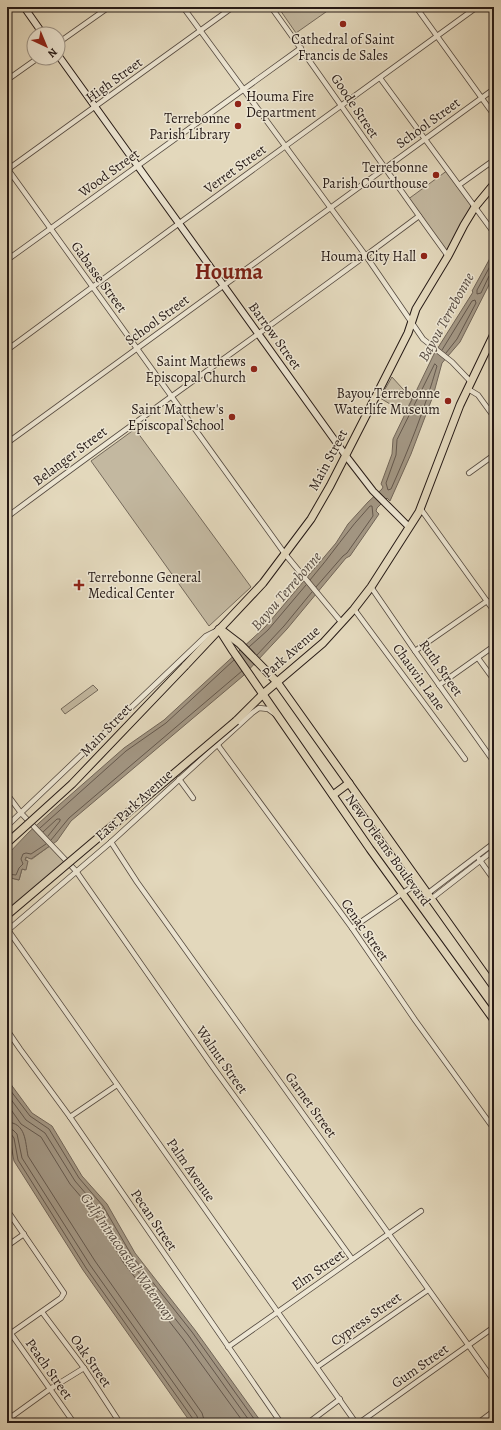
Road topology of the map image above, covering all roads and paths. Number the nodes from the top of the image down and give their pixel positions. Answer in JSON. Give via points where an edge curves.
{"nodes":[{"id":1,"x":24,"y":7,"type":"edge"},
{"id":2,"x":109,"y":7,"type":"edge"},
{"id":3,"x":183,"y":7,"type":"edge"},
{"id":4,"x":233,"y":7,"type":"edge"},
{"id":5,"x":271,"y":7,"type":"edge"},
{"id":6,"x":416,"y":7,"type":"edge"},
{"id":7,"x":477,"y":7,"type":"edge"},
{"id":8,"x":37,"y":26,"type":"edge"},
{"id":9,"x":200,"y":31,"type":"junction"},
{"id":10,"x":437,"y":36,"type":"junction"},
{"id":11,"x":66,"y":38,"type":"edge"},
{"id":12,"x":301,"y":48,"type":"junction"},
{"id":13,"x":27,"y":66,"type":"edge"},
{"id":14,"x":66,"y":66,"type":"edge"},
{"id":15,"x":380,"y":78,"type":"junction"},
{"id":16,"x":7,"y":80,"type":"edge"},
{"id":17,"x":243,"y":89,"type":"junction"},
{"id":18,"x":494,"y":89,"type":"edge"},
{"id":19,"x":482,"y":98,"type":"junction"},
{"id":20,"x":342,"y":105,"type":"junction"},
{"id":21,"x":96,"y":107,"type":"junction"},
{"id":22,"x":494,"y":115,"type":"edge"},
{"id":23,"x":424,"y":139,"type":"junction"},
{"id":24,"x":285,"y":147,"type":"junction"},
{"id":25,"x":494,"y":160,"type":"edge"},
{"id":26,"x":138,"y":166,"type":"junction"},
{"id":27,"x":385,"y":168,"type":"junction"},
{"id":28,"x":7,"y":170,"type":"edge"},
{"id":29,"x":494,"y":184,"type":"edge"},
{"id":30,"x":459,"y":185,"type":"junction"},
{"id":31,"x":475,"y":207,"type":"junction"},
{"id":32,"x":330,"y":208,"type":"junction"},
{"id":33,"x":419,"y":216,"type":"junction"},
{"id":34,"x":179,"y":223,"type":"junction"},
{"id":35,"x":50,"y":229,"type":"junction"},
{"id":36,"x":494,"y":233,"type":"edge"},
{"id":37,"x":366,"y":256,"type":"junction"},
{"id":38,"x":448,"y":256,"type":"junction"},
{"id":39,"x":7,"y":260,"type":"edge"},
{"id":40,"x":223,"y":285,"type":"junction"},
{"id":41,"x":93,"y":286,"type":"junction"},
{"id":42,"x":411,"y":323,"type":"junction"},
{"id":43,"x":258,"y":333,"type":"junction"},
{"id":44,"x":494,"y":334,"type":"edge"},
{"id":45,"x":137,"y":349,"type":"junction"},
{"id":46,"x":7,"y":350,"type":"edge"},
{"id":47,"x":471,"y":382,"type":"junction"},
{"id":48,"x":468,"y":389,"type":"junction"},
{"id":49,"x":171,"y":397,"type":"junction"},
{"id":50,"x":494,"y":417,"type":"edge"},
{"id":51,"x":7,"y":443,"type":"edge"},
{"id":52,"x":494,"y":455,"type":"edge"},
{"id":53,"x":346,"y":456,"type":"junction"},
{"id":54,"x":469,"y":473,"type":"dead end"},
{"id":55,"x":420,"y":508,"type":"junction"},
{"id":56,"x":7,"y":517,"type":"edge"},
{"id":57,"x":409,"y":527,"type":"junction"},
{"id":58,"x":285,"y":554,"type":"junction"},
{"id":59,"x":371,"y":587,"type":"junction"},
{"id":60,"x":487,"y":600,"type":"junction"},
{"id":61,"x":354,"y":609,"type":"junction"},
{"id":62,"x":494,"y":611,"type":"edge"},
{"id":63,"x":342,"y":622,"type":"junction"},
{"id":64,"x":219,"y":629,"type":"junction"},
{"id":65,"x":494,"y":646,"type":"edge"},
{"id":66,"x":415,"y":651,"type":"junction"},
{"id":67,"x":478,"y":658,"type":"junction"},
{"id":68,"x":494,"y":680,"type":"edge"},
{"id":69,"x":277,"y":682,"type":"junction"},
{"id":70,"x":439,"y":685,"type":"junction"},
{"id":71,"x":263,"y":694,"type":"junction"},
{"id":72,"x":278,"y":716,"type":"junction"},
{"id":73,"x":217,"y":744,"type":"junction"},
{"id":74,"x":465,"y":759,"type":"dead end"},
{"id":75,"x":494,"y":762,"type":"edge"},
{"id":76,"x":179,"y":779,"type":"junction"},
{"id":77,"x":349,"y":783,"type":"junction"},
{"id":78,"x":7,"y":794,"type":"edge"},
{"id":79,"x":333,"y":796,"type":"junction"},
{"id":80,"x":193,"y":798,"type":"dead end"},
{"id":81,"x":21,"y":813,"type":"junction"},
{"id":82,"x":7,"y":826,"type":"edge"},
{"id":83,"x":110,"y":842,"type":"junction"},
{"id":84,"x":7,"y":843,"type":"edge"},
{"id":85,"x":494,"y":843,"type":"edge"},
{"id":86,"x":494,"y":850,"type":"edge"},
{"id":87,"x":479,"y":858,"type":"junction"},
{"id":88,"x":76,"y":871,"type":"junction"},
{"id":89,"x":458,"y":871,"type":"junction"},
{"id":90,"x":461,"y":876,"type":"junction"},
{"id":91,"x":494,"y":880,"type":"edge"},
{"id":92,"x":419,"y":882,"type":"junction"},
{"id":93,"x":403,"y":893,"type":"junction"},
{"id":94,"x":429,"y":896,"type":"junction"},
{"id":95,"x":7,"y":915,"type":"edge"},
{"id":96,"x":352,"y":928,"type":"junction"},
{"id":97,"x":8,"y":931,"type":"edge"},
{"id":98,"x":494,"y":987,"type":"edge"},
{"id":99,"x":493,"y":1016,"type":"edge"},
{"id":100,"x":7,"y":1030,"type":"edge"},
{"id":101,"x":117,"y":1085,"type":"junction"},
{"id":102,"x":70,"y":1118,"type":"junction"},
{"id":103,"x":494,"y":1129,"type":"edge"},
{"id":104,"x":7,"y":1210,"type":"edge"},
{"id":105,"x":420,"y":1211,"type":"dead end"},
{"id":106,"x":24,"y":1234,"type":"junction"},
{"id":107,"x":389,"y":1234,"type":"junction"},
{"id":108,"x":7,"y":1246,"type":"edge"},
{"id":109,"x":352,"y":1260,"type":"junction"},
{"id":110,"x":428,"y":1290,"type":"junction"},
{"id":111,"x":278,"y":1311,"type":"junction"},
{"id":112,"x":42,"y":1312,"type":"junction"},
{"id":113,"x":494,"y":1327,"type":"edge"},
{"id":114,"x":7,"y":1328,"type":"edge"},
{"id":115,"x":9,"y":1335,"type":"edge"},
{"id":116,"x":468,"y":1345,"type":"junction"},
{"id":117,"x":228,"y":1347,"type":"junction"},
{"id":118,"x":317,"y":1367,"type":"junction"},
{"id":119,"x":84,"y":1368,"type":"junction"},
{"id":120,"x":494,"y":1381,"type":"edge"},
{"id":121,"x":50,"y":1390,"type":"junction"},
{"id":122,"x":340,"y":1399,"type":"junction"},
{"id":123,"x":494,"y":1411,"type":"edge"},
{"id":124,"x":7,"y":1420,"type":"edge"},
{"id":125,"x":74,"y":1423,"type":"edge"},
{"id":126,"x":120,"y":1423,"type":"edge"},
{"id":127,"x":281,"y":1423,"type":"edge"},
{"id":128,"x":308,"y":1423,"type":"edge"},
{"id":129,"x":357,"y":1423,"type":"edge"},
{"id":130,"x":478,"y":1423,"type":"edge"}],
"edges":[{"from":1,"to":8,"type":"main road"},
{"from":2,"to":11,"type":"street"},
{"from":3,"to":9,"type":"street"},
{"from":4,"to":9,"type":"street","name":"High Street"},
{"from":5,"to":12,"type":"street","name":"Goode Street"},
{"from":6,"to":10,"type":"street"},
{"from":7,"to":10,"type":"street","name":"Verret Street"},
{"from":9,"to":17,"type":"street"},
{"from":9,"to":21,"type":"street","name":"High Street"},
{"from":10,"to":15,"type":"street","name":"Verret Street"},
{"from":10,"to":19,"type":"street"},
{"from":12,"to":17,"type":"street","name":"Wood Street"},
{"from":12,"to":20,"type":"street","name":"Goode Street"},
{"from":13,"to":16,"type":"street"},
{"from":14,"to":21,"type":"main road","name":"Barrow Street"},
{"from":15,"to":20,"type":"street","name":"Verret Street"},
{"from":15,"to":23,"type":"street"},
{"from":17,"to":24,"type":"street"},
{"from":17,"to":26,"type":"street","name":"Wood Street"},
{"from":18,"to":19,"type":"street","name":"School Street"},
{"from":19,"to":22,"type":"street"},
{"from":19,"to":23,"type":"street","name":"School Street"},
{"from":20,"to":24,"type":"street","name":"Verret Street"},
{"from":20,"to":27,"type":"street","name":"Goode Street"},
{"from":21,"to":26,"type":"main road","name":"Barrow Street"},
{"from":21,"to":28,"type":"street","name":"High Street"},
{"from":23,"to":27,"type":"street","name":"School Street"},
{"from":23,"to":30,"type":"street"},
{"from":24,"to":32,"type":"street"},
{"from":24,"to":34,"type":"street","name":"Verret Street"},
{"from":25,"to":30,"type":"street"},
{"from":26,"to":34,"type":"main road","name":"Barrow Street"},
{"from":26,"to":35,"type":"street","name":"Wood Street"},
{"from":27,"to":32,"type":"street","name":"School Street"},
{"from":27,"to":33,"type":"street","name":"Goode Street"},
{"from":28,"to":35,"type":"street","name":"Gabasse Street"},
{"from":29,"to":31,"type":"main road","name":"Main Street"},
{"from":30,"to":31,"type":"street"},
{"from":31,"to":36,"type":"street"},
{"from":31,"to":38,"type":"main road","name":"Main Street"},
{"from":32,"to":37,"type":"street"},
{"from":32,"to":40,"type":"street","name":"School Street"},
{"from":33,"to":37,"type":"street","name":"Belanger Street"},
{"from":33,"to":38,"type":"street","name":"Goode Street"},
{"from":34,"to":40,"type":"main road","name":"Barrow Street"},
{"from":34,"to":41,"type":"street","name":"Verret Street"},
{"from":35,"to":39,"type":"street","name":"Wood Street"},
{"from":35,"to":41,"type":"street","name":"Gabasse Street"},
{"from":37,"to":42,"type":"street"},
{"from":37,"to":43,"type":"street","name":"Belanger Street"},
{"from":38,"to":42,"type":"main road","name":"Main Street","via":[[416,309]]},
{"from":40,"to":43,"type":"main road","name":"Barrow Street"},
{"from":40,"to":45,"type":"street","name":"School Street"},
{"from":41,"to":45,"type":"street","name":"Gabasse Street"},
{"from":41,"to":46,"type":"street","name":"Verret Street"},
{"from":42,"to":47,"type":"street","via":[[423,339],[452,362]]},
{"from":42,"to":53,"type":"main road","name":"Main Street"},
{"from":43,"to":49,"type":"street","name":"Belanger Street"},
{"from":43,"to":53,"type":"main road","name":"Barrow Street"},
{"from":44,"to":47,"type":"main road","name":"Park Avenue"},
{"from":45,"to":49,"type":"street","name":"Gabasse Street"},
{"from":45,"to":51,"type":"street","name":"School Street"},
{"from":47,"to":48,"type":"main road","name":"Park Avenue"},
{"from":48,"to":50,"type":"street","via":[[478,395]]},
{"from":48,"to":55,"type":"main road","name":"Park Avenue"},
{"from":49,"to":56,"type":"street","name":"Belanger Street","via":[[110,439]]},
{"from":49,"to":58,"type":"street","name":"Gabasse Street"},
{"from":52,"to":54,"type":"street"},
{"from":53,"to":57,"type":"main road","name":"Barrow Street","via":[[373,491]]},
{"from":53,"to":58,"type":"main road","name":"Main Street","via":[[310,519]]},
{"from":55,"to":57,"type":"main road","name":"Park Avenue"},
{"from":55,"to":60,"type":"street"},
{"from":57,"to":59,"type":"main road","name":"Park Avenue"},
{"from":58,"to":63,"type":"street","name":"Gabasse Street"},
{"from":58,"to":64,"type":"main road","name":"Main Street","via":[[263,583]]},
{"from":59,"to":61,"type":"main road","name":"Park Avenue"},
{"from":59,"to":66,"type":"street","name":"Ruth Street"},
{"from":60,"to":62,"type":"street"},
{"from":60,"to":66,"type":"street"},
{"from":61,"to":63,"type":"main road","name":"Park Avenue"},
{"from":61,"to":74,"type":"street","name":"Chauvin Lane"},
{"from":63,"to":69,"type":"main road","name":"Park Avenue","via":[[323,643]]},
{"from":64,"to":69,"type":"main road","name":"New Orleans Boulevard","via":[[240,644]]},
{"from":64,"to":71,"type":"main road","name":"New Orleans Boulevard"},
{"from":64,"to":81,"type":"street","name":"Main Street","via":[[206,636]]},
{"from":64,"to":84,"type":"main road","name":"Main Street","bridge":true,"via":[[72,784]]},
{"from":65,"to":67,"type":"street"},
{"from":66,"to":70,"type":"street","name":"Ruth Street"},
{"from":67,"to":68,"type":"street"},
{"from":67,"to":70,"type":"street"},
{"from":69,"to":71,"type":"main road","name":"Park Avenue"},
{"from":69,"to":77,"type":"main road","name":"New Orleans Boulevard"},
{"from":70,"to":75,"type":"street","name":"Ruth Street"},
{"from":71,"to":72,"type":"main road","name":"New Orleans Boulevard"},
{"from":71,"to":95,"type":"main road","name":"Park Avenue","bridge":true,"via":[[236,721]]},
{"from":72,"to":73,"type":"street","name":"East Park Avenue","via":[[268,709],[259,708]]},
{"from":72,"to":79,"type":"main road","name":"New Orleans Boulevard"},
{"from":73,"to":76,"type":"street","name":"East Park Avenue"},
{"from":73,"to":96,"type":"street","name":"Cenac Street"},
{"from":76,"to":80,"type":"street"},
{"from":76,"to":83,"type":"street","name":"East Park Avenue"},
{"from":77,"to":79,"type":"main road"},
{"from":77,"to":92,"type":"main road","name":"New Orleans Boulevard"},
{"from":78,"to":81,"type":"street","name":"Walnut Street"},
{"from":79,"to":93,"type":"main road","name":"New Orleans Boulevard"},
{"from":81,"to":82,"type":"street","name":"Main Street"},
{"from":81,"to":88,"type":"street","name":"Walnut Street"},
{"from":83,"to":88,"type":"street","name":"East Park Avenue"},
{"from":83,"to":107,"type":"street","name":"Garnet Street"},
{"from":85,"to":87,"type":"street"},
{"from":86,"to":87,"type":"street"},
{"from":87,"to":89,"type":"street"},
{"from":87,"to":90,"type":"street"},
{"from":87,"to":91,"type":"street"},
{"from":88,"to":97,"type":"street","name":"East Park Avenue"},
{"from":88,"to":109,"type":"street","name":"Walnut Street"},
{"from":89,"to":90,"type":"street"},
{"from":89,"to":94,"type":"street"},
{"from":90,"to":94,"type":"street"},
{"from":92,"to":93,"type":"street"},
{"from":92,"to":94,"type":"main road","name":"New Orleans Boulevard"},
{"from":93,"to":96,"type":"street"},
{"from":93,"to":99,"type":"main road","name":"New Orleans Boulevard"},
{"from":94,"to":98,"type":"main road","name":"New Orleans Boulevard"},
{"from":96,"to":103,"type":"street","name":"Cenac Street"},
{"from":97,"to":101,"type":"street","name":"Palm Avenue"},
{"from":100,"to":102,"type":"street","name":"Pecan Street"},
{"from":101,"to":102,"type":"street"},
{"from":101,"to":111,"type":"street","name":"Palm Avenue"},
{"from":102,"to":117,"type":"street","name":"Pecan Street"},
{"from":104,"to":106,"type":"street"},
{"from":105,"to":107,"type":"street","name":"Elm Street"},
{"from":106,"to":108,"type":"street"},
{"from":106,"to":112,"type":"street","via":[[64,1292],[61,1298]]},
{"from":107,"to":109,"type":"street","name":"Elm Street"},
{"from":107,"to":110,"type":"street","name":"Garnet Street"},
{"from":109,"to":111,"type":"street","name":"Elm Street"},
{"from":110,"to":116,"type":"street","name":"Garnet Street"},
{"from":110,"to":118,"type":"street","name":"Cypress Street"},
{"from":111,"to":117,"type":"street","name":"Elm Street"},
{"from":111,"to":118,"type":"street","name":"Palm Avenue"},
{"from":112,"to":115,"type":"street"},
{"from":112,"to":119,"type":"street","name":"Oak Street"},
{"from":113,"to":116,"type":"street","name":"Gum Street"},
{"from":114,"to":115,"type":"street","name":"Peach Street"},
{"from":115,"to":121,"type":"street","name":"Peach Street"},
{"from":116,"to":120,"type":"street","name":"Garnet Street"},
{"from":116,"to":129,"type":"street","name":"Gum Street"},
{"from":117,"to":127,"type":"street","name":"Pecan Street"},
{"from":118,"to":122,"type":"street","name":"Palm Avenue"},
{"from":119,"to":121,"type":"street"},
{"from":119,"to":126,"type":"street","name":"Oak Street"},
{"from":121,"to":124,"type":"street"},
{"from":121,"to":125,"type":"street","name":"Peach Street"},
{"from":122,"to":128,"type":"street"},
{"from":122,"to":129,"type":"street","name":"Palm Avenue"},
{"from":123,"to":130,"type":"street"}]}
